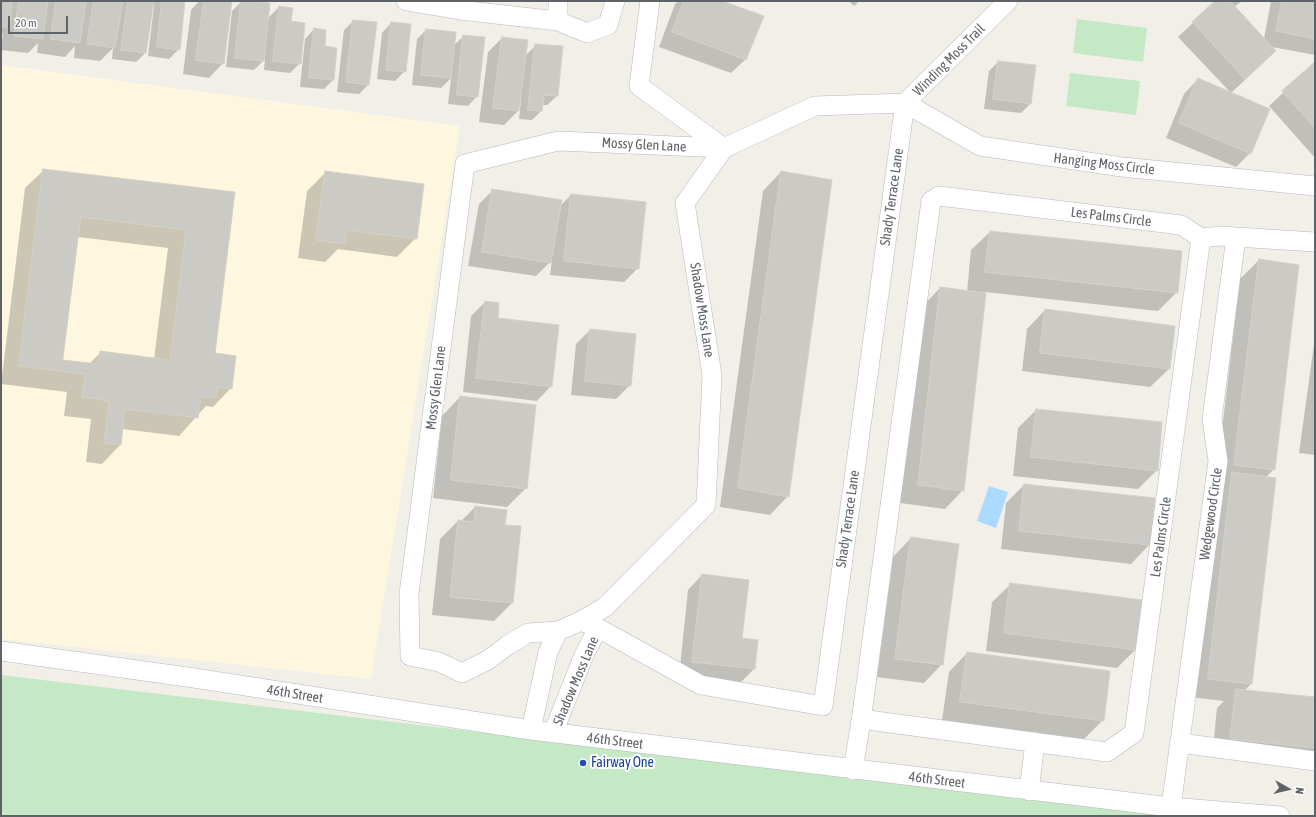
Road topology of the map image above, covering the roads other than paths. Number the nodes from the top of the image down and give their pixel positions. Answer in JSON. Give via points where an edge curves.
{"nodes":[{"id":1,"x":406,"y":1,"type":"edge"},
{"id":2,"x":558,"y":1,"type":"edge"},
{"id":3,"x":615,"y":1,"type":"edge"},
{"id":4,"x":650,"y":1,"type":"edge"},
{"id":5,"x":1008,"y":1,"type":"edge"},
{"id":6,"x":558,"y":21,"type":"junction"},
{"id":7,"x":905,"y":103,"type":"junction"},
{"id":8,"x":724,"y":148,"type":"junction"},
{"id":9,"x":1315,"y":186,"type":"edge"},
{"id":10,"x":1236,"y":237,"type":"junction"},
{"id":11,"x":1201,"y":238,"type":"junction"},
{"id":12,"x":1315,"y":242,"type":"edge"},
{"id":13,"x":581,"y":621,"type":"junction"},
{"id":14,"x":558,"y":631,"type":"junction"},
{"id":15,"x":603,"y":631,"type":"junction"},
{"id":16,"x":1,"y":651,"type":"edge"},
{"id":17,"x":862,"y":714,"type":"junction"},
{"id":18,"x":531,"y":730,"type":"junction"},
{"id":19,"x":553,"y":733,"type":"junction"},
{"id":20,"x":1035,"y":742,"type":"junction"},
{"id":21,"x":1180,"y":743,"type":"junction"},
{"id":22,"x":1315,"y":761,"type":"edge"},
{"id":23,"x":853,"y":770,"type":"junction"},
{"id":24,"x":1029,"y":791,"type":"junction"},
{"id":25,"x":1171,"y":807,"type":"junction"},
{"id":26,"x":1280,"y":816,"type":"edge"}],
"edges":[{"from":1,"to":6,"type":"street"},
{"from":2,"to":6,"type":"street"},
{"from":3,"to":6,"type":"street","via":[[608,25],[587,33]]},
{"from":4,"to":8,"type":"street","via":[[639,86]]},
{"from":5,"to":7,"type":"street","name":"Winding Moss Trail"},
{"from":7,"to":8,"type":"street","name":"Winding Moss Trail","via":[[815,106]]},
{"from":7,"to":9,"type":"street","name":"Hanging Moss Circle","via":[[980,146],[1122,167]]},
{"from":7,"to":15,"type":"street","name":"Shady Terrace Lane","via":[[823,706],[701,685]]},
{"from":8,"to":13,"type":"street","name":"Shadow Moss Lane","via":[[685,203],[712,375],[706,505],[605,607]]},
{"from":8,"to":14,"type":"street","name":"Mossy Glen Lane","via":[[558,141],[465,164],[409,594],[410,656],[439,662],[462,673],[488,660],[528,633]]},
{"from":10,"to":11,"type":"street"},
{"from":10,"to":12,"type":"street"},
{"from":10,"to":21,"type":"street","name":"Wedgewood Circle","via":[[1212,419],[1218,462]]},
{"from":11,"to":17,"type":"street","name":"Les Palms Circle","via":[[1181,225],[939,196],[931,201]]},
{"from":11,"to":20,"type":"street","name":"Les Palms Circle","via":[[1134,733],[1107,752]]},
{"from":13,"to":14,"type":"street","name":"Mossy Glen Lane"},
{"from":13,"to":15,"type":"street"},
{"from":14,"to":18,"type":"street","name":"Shadow Moss Lane","via":[[548,652]]},
{"from":15,"to":19,"type":"street","name":"Shadow Moss Lane","via":[[584,655]]},
{"from":16,"to":18,"type":"street","name":"46th Street"},
{"from":17,"to":20,"type":"street","name":"Les Palms Circle","via":[[868,720]]},
{"from":17,"to":23,"type":"street","name":"Les Palms Circle"},
{"from":18,"to":19,"type":"street","name":"46th Street"},
{"from":19,"to":23,"type":"street","name":"46th Street"},
{"from":20,"to":24,"type":"street"},
{"from":21,"to":22,"type":"street"},
{"from":21,"to":25,"type":"street","name":"Wedgewood Circle"},
{"from":23,"to":24,"type":"street","name":"46th Street"},
{"from":24,"to":25,"type":"street","name":"46th Street"},
{"from":25,"to":26,"type":"street","name":"46th Street"}]}
